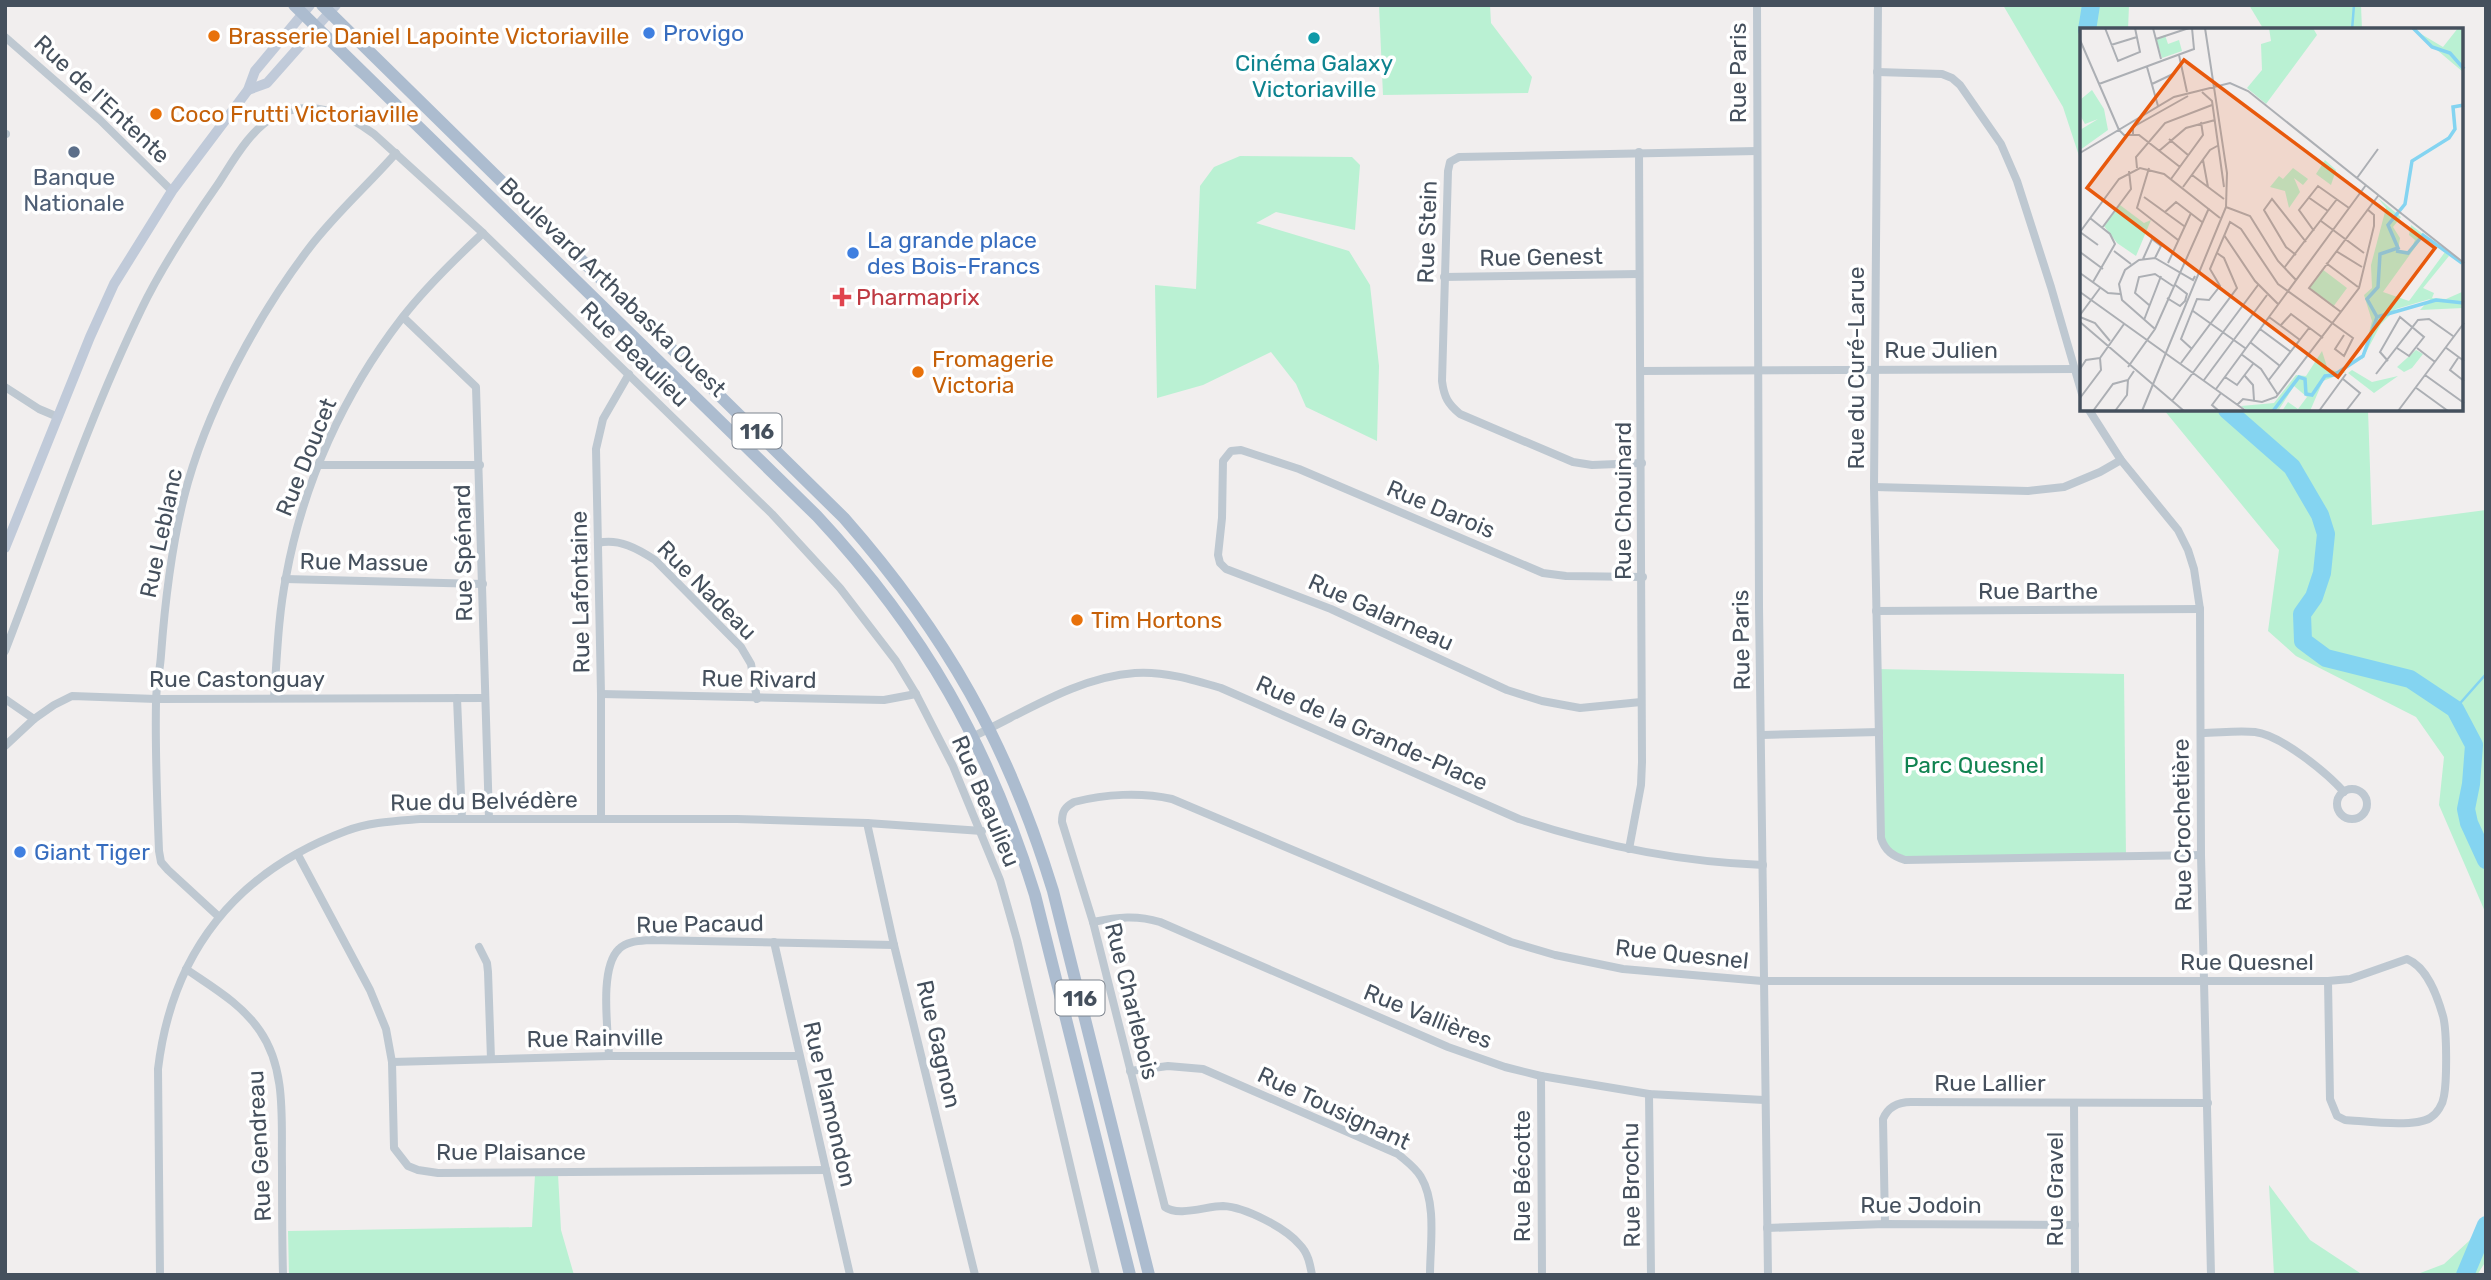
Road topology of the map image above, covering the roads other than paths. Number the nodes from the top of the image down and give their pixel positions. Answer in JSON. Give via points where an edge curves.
{"nodes":[{"id":1,"x":1757,"y":5,"type":"edge"},
{"id":2,"x":1878,"y":5,"type":"edge"},
{"id":3,"x":302,"y":8,"type":"edge"},
{"id":4,"x":329,"y":8,"type":"edge"},
{"id":5,"x":317,"y":27,"type":"junction"},
{"id":6,"x":5,"y":37,"type":"edge"},
{"id":7,"x":1877,"y":72,"type":"junction"},
{"id":8,"x":248,"y":90,"type":"junction"},
{"id":9,"x":1757,"y":151,"type":"junction"},
{"id":10,"x":1639,"y":152,"type":"junction"},
{"id":11,"x":396,"y":153,"type":"junction"},
{"id":12,"x":172,"y":191,"type":"junction"},
{"id":13,"x":482,"y":233,"type":"junction"},
{"id":14,"x":1639,"y":274,"type":"junction"},
{"id":15,"x":1444,"y":277,"type":"junction"},
{"id":16,"x":403,"y":317,"type":"junction"},
{"id":17,"x":2074,"y":369,"type":"junction"},
{"id":18,"x":1875,"y":370,"type":"junction"},
{"id":19,"x":1641,"y":371,"type":"junction"},
{"id":20,"x":1759,"y":371,"type":"junction"},
{"id":21,"x":629,"y":374,"type":"junction"},
{"id":22,"x":5,"y":387,"type":"edge"},
{"id":23,"x":2080,"y":390,"type":"edge"},
{"id":24,"x":2090,"y":411,"type":"edge"},
{"id":25,"x":58,"y":417,"type":"junction"},
{"id":26,"x":1230,"y":451,"type":"joint"},
{"id":27,"x":2120,"y":460,"type":"junction"},
{"id":28,"x":1642,"y":463,"type":"junction"},
{"id":29,"x":319,"y":465,"type":"junction"},
{"id":30,"x":480,"y":465,"type":"junction"},
{"id":31,"x":1874,"y":487,"type":"junction"},
{"id":32,"x":598,"y":543,"type":"junction"},
{"id":33,"x":5,"y":548,"type":"edge"},
{"id":34,"x":1643,"y":577,"type":"junction"},
{"id":35,"x":285,"y":579,"type":"junction"},
{"id":36,"x":483,"y":584,"type":"junction"},
{"id":37,"x":2200,"y":609,"type":"junction"},
{"id":38,"x":1876,"y":611,"type":"junction"},
{"id":39,"x":5,"y":650,"type":"edge"},
{"id":40,"x":601,"y":694,"type":"junction"},
{"id":41,"x":916,"y":694,"type":"junction"},
{"id":42,"x":274,"y":698,"type":"junction"},
{"id":43,"x":457,"y":698,"type":"junction"},
{"id":44,"x":485,"y":698,"type":"junction"},
{"id":45,"x":5,"y":699,"type":"edge"},
{"id":46,"x":156,"y":699,"type":"junction"},
{"id":47,"x":757,"y":699,"type":"junction"},
{"id":48,"x":1641,"y":702,"type":"junction"},
{"id":49,"x":34,"y":719,"type":"junction"},
{"id":50,"x":990,"y":728,"type":"junction"},
{"id":51,"x":1879,"y":732,"type":"junction"},
{"id":52,"x":2201,"y":733,"type":"junction"},
{"id":53,"x":1762,"y":735,"type":"junction"},
{"id":54,"x":974,"y":736,"type":"junction"},
{"id":55,"x":5,"y":746,"type":"edge"},
{"id":56,"x":2344,"y":792,"type":"dead end"},
{"id":57,"x":1066,"y":807,"type":"joint"},
{"id":58,"x":601,"y":817,"type":"junction"},
{"id":59,"x":462,"y":819,"type":"junction"},
{"id":60,"x":489,"y":819,"type":"junction"},
{"id":61,"x":867,"y":823,"type":"junction"},
{"id":62,"x":982,"y":831,"type":"junction"},
{"id":63,"x":1629,"y":849,"type":"junction"},
{"id":64,"x":298,"y":855,"type":"junction"},
{"id":65,"x":2202,"y":855,"type":"junction"},
{"id":66,"x":1763,"y":865,"type":"junction"},
{"id":67,"x":218,"y":916,"type":"junction"},
{"id":68,"x":1093,"y":922,"type":"junction"},
{"id":69,"x":774,"y":942,"type":"junction"},
{"id":70,"x":894,"y":945,"type":"junction"},
{"id":71,"x":479,"y":947,"type":"dead end"},
{"id":72,"x":186,"y":969,"type":"junction"},
{"id":73,"x":2204,"y":980,"type":"junction"},
{"id":74,"x":1762,"y":981,"type":"junction"},
{"id":75,"x":2328,"y":981,"type":"junction"},
{"id":76,"x":608,"y":1056,"type":"junction"},
{"id":77,"x":799,"y":1056,"type":"junction"},
{"id":78,"x":491,"y":1059,"type":"junction"},
{"id":79,"x":392,"y":1062,"type":"junction"},
{"id":80,"x":1130,"y":1071,"type":"junction"},
{"id":81,"x":1541,"y":1076,"type":"junction"},
{"id":82,"x":1648,"y":1094,"type":"junction"},
{"id":83,"x":1764,"y":1100,"type":"junction"},
{"id":84,"x":2208,"y":1102,"type":"junction"},
{"id":85,"x":2074,"y":1103,"type":"junction"},
{"id":86,"x":826,"y":1170,"type":"junction"},
{"id":87,"x":1885,"y":1224,"type":"junction"},
{"id":88,"x":2075,"y":1225,"type":"junction"},
{"id":89,"x":1767,"y":1227,"type":"junction"},
{"id":90,"x":160,"y":1275,"type":"edge"},
{"id":91,"x":283,"y":1275,"type":"edge"},
{"id":92,"x":850,"y":1275,"type":"edge"},
{"id":93,"x":975,"y":1275,"type":"edge"},
{"id":94,"x":1096,"y":1275,"type":"edge"},
{"id":95,"x":1130,"y":1275,"type":"edge"},
{"id":96,"x":1149,"y":1275,"type":"edge"},
{"id":97,"x":1312,"y":1275,"type":"edge"},
{"id":98,"x":1430,"y":1275,"type":"edge"},
{"id":99,"x":1542,"y":1275,"type":"edge"},
{"id":100,"x":1651,"y":1275,"type":"edge"},
{"id":101,"x":1768,"y":1275,"type":"edge"},
{"id":102,"x":2074,"y":1275,"type":"edge"},
{"id":103,"x":2211,"y":1275,"type":"edge"}],
"edges":[{"from":1,"to":9,"type":"street","name":"Rue Paris"},
{"from":2,"to":7,"type":"street","name":"Rue du Curé-Larue"},
{"from":3,"to":5,"type":"main road","name":"Boulevard Arthabaska Ouest","number":"116"},
{"from":3,"to":8,"type":"main road","via":[[255,71]]},
{"from":4,"to":5,"type":"main road"},
{"from":4,"to":50,"type":"main road","name":"Boulevard Arthabaska Ouest","number":"116","via":[[844,518],[918,608]]},
{"from":5,"to":8,"type":"main road","via":[[267,83]]},
{"from":5,"to":54,"type":"main road","name":"Boulevard Arthabaska Ouest","number":"116","via":[[848,549],[916,638]]},
{"from":6,"to":12,"type":"street","name":"Rue de l'Entente"},
{"from":7,"to":17,"type":"street","via":[[1952,78],[2001,144],[2017,181]]},
{"from":7,"to":18,"type":"street","name":"Rue du Curé-Larue"},
{"from":8,"to":12,"type":"main road"},
{"from":9,"to":10,"type":"street","name":"Rue Stein"},
{"from":9,"to":20,"type":"street","name":"Rue Paris"},
{"from":10,"to":14,"type":"street","name":"Rue Chouinard"},
{"from":10,"to":15,"type":"street","name":"Rue Stein","via":[[1459,157],[1450,162]]},
{"from":11,"to":13,"type":"street","name":"Rue Beaulieu"},
{"from":11,"to":39,"type":"street","name":"Rue Beaulieu","via":[[355,120],[316,108],[285,111],[251,139],[192,221],[141,311],[89,431]]},
{"from":11,"to":46,"type":"street","name":"Rue Leblanc","via":[[304,256],[242,353],[219,401],[184,494],[165,599]]},
{"from":12,"to":25,"type":"main road","via":[[114,284]]},
{"from":13,"to":16,"type":"street","name":"Rue Doucet"},
{"from":13,"to":21,"type":"street","name":"Rue Beaulieu"},
{"from":14,"to":15,"type":"street","name":"Rue Genest"},
{"from":14,"to":19,"type":"street","name":"Rue Chouinard"},
{"from":15,"to":28,"type":"street","name":"Rue Stein","via":[[1442,381],[1449,405],[1573,462]]},
{"from":16,"to":29,"type":"street","name":"Rue Doucet","via":[[355,390]]},
{"from":16,"to":30,"type":"street","name":"Rue Spénard","via":[[476,387]]},
{"from":17,"to":18,"type":"street","name":"Rue Julien"},
{"from":17,"to":23,"type":"street"},
{"from":18,"to":20,"type":"street","name":"Rue Julien"},
{"from":18,"to":31,"type":"street","name":"Rue du Curé-Larue"},
{"from":19,"to":20,"type":"street","name":"Rue Julien"},
{"from":19,"to":28,"type":"street","name":"Rue Chouinard"},
{"from":20,"to":53,"type":"street","name":"Rue Paris"},
{"from":21,"to":32,"type":"street","name":"Rue Lafontaine","via":[[610,403],[598,435]]},
{"from":21,"to":41,"type":"street","name":"Rue Beaulieu","via":[[772,514],[840,588]]},
{"from":22,"to":25,"type":"street"},
{"from":24,"to":27,"type":"street","name":"Rue Crochetière"},
{"from":25,"to":33,"type":"main road"},
{"from":26,"to":34,"type":"street","name":"Rue Darois","via":[[1241,450],[1299,469],[1543,573]]},
{"from":26,"to":48,"type":"street","name":"Rue Galarneau","via":[[1223,461],[1218,555],[1226,569],[1331,609],[1507,690],[1580,708]]},
{"from":27,"to":31,"type":"street","via":[[2064,487],[2028,491]]},
{"from":27,"to":37,"type":"street","name":"Rue Crochetière","via":[[2178,530],[2194,569]]},
{"from":28,"to":34,"type":"street","name":"Rue Chouinard"},
{"from":29,"to":30,"type":"street"},
{"from":29,"to":35,"type":"street","name":"Rue Doucet"},
{"from":30,"to":36,"type":"street","name":"Rue Spénard"},
{"from":31,"to":38,"type":"street","name":"Rue du Curé-Larue"},
{"from":32,"to":40,"type":"street","name":"Rue Lafontaine"},
{"from":32,"to":47,"type":"street","name":"Rue Nadeau","via":[[620,543],[654,560],[741,647],[751,664]]},
{"from":34,"to":48,"type":"street","name":"Rue Chouinard"},
{"from":35,"to":36,"type":"street","name":"Rue Massue"},
{"from":35,"to":42,"type":"street","name":"Rue Doucet"},
{"from":36,"to":44,"type":"street","name":"Rue Spénard"},
{"from":37,"to":38,"type":"street","name":"Rue Barthe"},
{"from":37,"to":52,"type":"street","name":"Rue Crochetière"},
{"from":38,"to":51,"type":"street","name":"Rue du Curé-Larue"},
{"from":40,"to":47,"type":"street","name":"Rue Rivard"},
{"from":40,"to":58,"type":"street","name":"Rue Lafontaine"},
{"from":41,"to":47,"type":"street","name":"Rue Rivard","via":[[884,700]]},
{"from":41,"to":62,"type":"street","name":"Rue Beaulieu"},
{"from":42,"to":43,"type":"street","name":"Rue Castonguay"},
{"from":42,"to":46,"type":"street","name":"Rue Castonguay"},
{"from":43,"to":44,"type":"street","name":"Rue Castonguay"},
{"from":43,"to":59,"type":"street"},
{"from":44,"to":60,"type":"street","name":"Rue Spénard"},
{"from":45,"to":49,"type":"street"},
{"from":46,"to":49,"type":"street","name":"Rue Castonguay","via":[[72,696]]},
{"from":46,"to":67,"type":"street","name":"Rue Leblanc","via":[[161,862]]},
{"from":48,"to":63,"type":"street","name":"Rue Chouinard","via":[[1642,785]]},
{"from":49,"to":55,"type":"street","name":"Rue Castonguay"},
{"from":50,"to":54,"type":"street","name":"Rue de la Grande-Place"},
{"from":50,"to":63,"type":"street","name":"Rue de la Grande-Place","via":[[1086,684],[1137,673],[1168,676],[1221,688],[1519,819]]},
{"from":50,"to":96,"type":"main road","name":"Boulevard Arthabaska Ouest","number":"116","via":[[1038,841],[1053,891]]},
{"from":51,"to":53,"type":"street"},
{"from":51,"to":65,"type":"street","name":"Rue du Curé-Larue","via":[[1881,838],[1894,857]]},
{"from":52,"to":56,"type":"street","via":[[2266,734]]},
{"from":52,"to":65,"type":"street","name":"Rue Crochetière"},
{"from":53,"to":66,"type":"street","name":"Rue Paris"},
{"from":54,"to":95,"type":"main road","name":"Boulevard Arthabaska Ouest","number":"116","via":[[1004,802],[1035,895]]},
{"from":57,"to":68,"type":"street","name":"Rue Charlebois","via":[[1062,822]]},
{"from":57,"to":74,"type":"street","name":"Rue Quesnel","via":[[1085,799],[1132,795],[1172,799],[1511,942],[1623,969]]},
{"from":58,"to":60,"type":"street","name":"Rue du Belvédère"},
{"from":58,"to":61,"type":"street","name":"Rue du Belvédère"},
{"from":59,"to":60,"type":"street","name":"Rue du Belvédère"},
{"from":59,"to":64,"type":"street","name":"Rue du Belvédère","via":[[378,823],[347,831]]},
{"from":61,"to":62,"type":"street","name":"Rue du Belvédère"},
{"from":61,"to":70,"type":"street","name":"Rue Gagnon"},
{"from":62,"to":94,"type":"street","name":"Rue Beaulieu","via":[[1017,940]]},
{"from":63,"to":66,"type":"street","name":"Rue de la Grande-Place"},
{"from":64,"to":67,"type":"street","name":"Rue du Belvédère","via":[[264,876]]},
{"from":64,"to":79,"type":"street","name":"Rue Plaisance","via":[[377,1005]]},
{"from":65,"to":73,"type":"street","name":"Rue Crochetière"},
{"from":66,"to":74,"type":"street","name":"Rue Paris"},
{"from":67,"to":72,"type":"street","name":"Rue du Belvédère"},
{"from":68,"to":80,"type":"street","name":"Rue Charlebois"},
{"from":68,"to":81,"type":"street","name":"Rue Vallières","via":[[1140,916],[1160,922],[1448,1047]]},
{"from":69,"to":70,"type":"street","name":"Rue Pacaud"},
{"from":69,"to":76,"type":"street","name":"Rue Pacaud","via":[[650,940],[620,947],[607,974]]},
{"from":69,"to":77,"type":"street","name":"Rue Plamondon"},
{"from":70,"to":93,"type":"street","name":"Rue Gagnon"},
{"from":71,"to":78,"type":"street","via":[[488,972]]},
{"from":72,"to":90,"type":"street","name":"Rue du Belvédère","via":[[163,1036],[158,1069]]},
{"from":72,"to":91,"type":"street","name":"Rue Gendreau","via":[[248,1015],[273,1056],[281,1107]]},
{"from":73,"to":74,"type":"street","name":"Rue Quesnel"},
{"from":73,"to":75,"type":"street","name":"Rue Quesnel"},
{"from":73,"to":84,"type":"street","name":"Rue Crochetière"},
{"from":74,"to":83,"type":"street","name":"Rue Paris"},
{"from":75,"to":75,"type":"street","via":[[2350,979],[2407,959],[2425,972],[2445,1030],[2444,1097],[2431,1118],[2418,1123],[2337,1116],[2330,1099]]},
{"from":76,"to":77,"type":"street","name":"Rue Rainville"},
{"from":76,"to":78,"type":"street","name":"Rue Rainville"},
{"from":77,"to":86,"type":"street","name":"Rue Plamondon"},
{"from":78,"to":79,"type":"street","name":"Rue Rainville"},
{"from":79,"to":86,"type":"street","name":"Rue Plaisance","via":[[394,1148],[408,1166],[418,1170]]},
{"from":80,"to":97,"type":"street","name":"Rue Charlebois","via":[[1165,1207],[1179,1211],[1222,1206],[1247,1212],[1294,1237],[1308,1256]]},
{"from":80,"to":98,"type":"street","name":"Rue Tousignant","via":[[1168,1066],[1203,1069],[1398,1154],[1421,1177],[1427,1193]]},
{"from":81,"to":82,"type":"street","name":"Rue Vallières"},
{"from":81,"to":99,"type":"street","name":"Rue Bécotte"},
{"from":82,"to":83,"type":"street","name":"Rue Vallières"},
{"from":82,"to":100,"type":"street","name":"Rue Brochu"},
{"from":83,"to":89,"type":"street","name":"Rue Paris"},
{"from":84,"to":85,"type":"street","name":"Rue Lallier"},
{"from":84,"to":103,"type":"street","name":"Rue Crochetière"},
{"from":85,"to":87,"type":"street","name":"Rue Lallier","via":[[1895,1105],[1884,1119]]},
{"from":85,"to":88,"type":"street","name":"Rue Gravel"},
{"from":86,"to":92,"type":"street","name":"Rue Plamondon"},
{"from":87,"to":88,"type":"street","name":"Rue Jodoin"},
{"from":87,"to":89,"type":"street","name":"Rue Jodoin"},
{"from":88,"to":102,"type":"street","name":"Rue Gravel"},
{"from":89,"to":101,"type":"street","name":"Rue Paris"}]}
